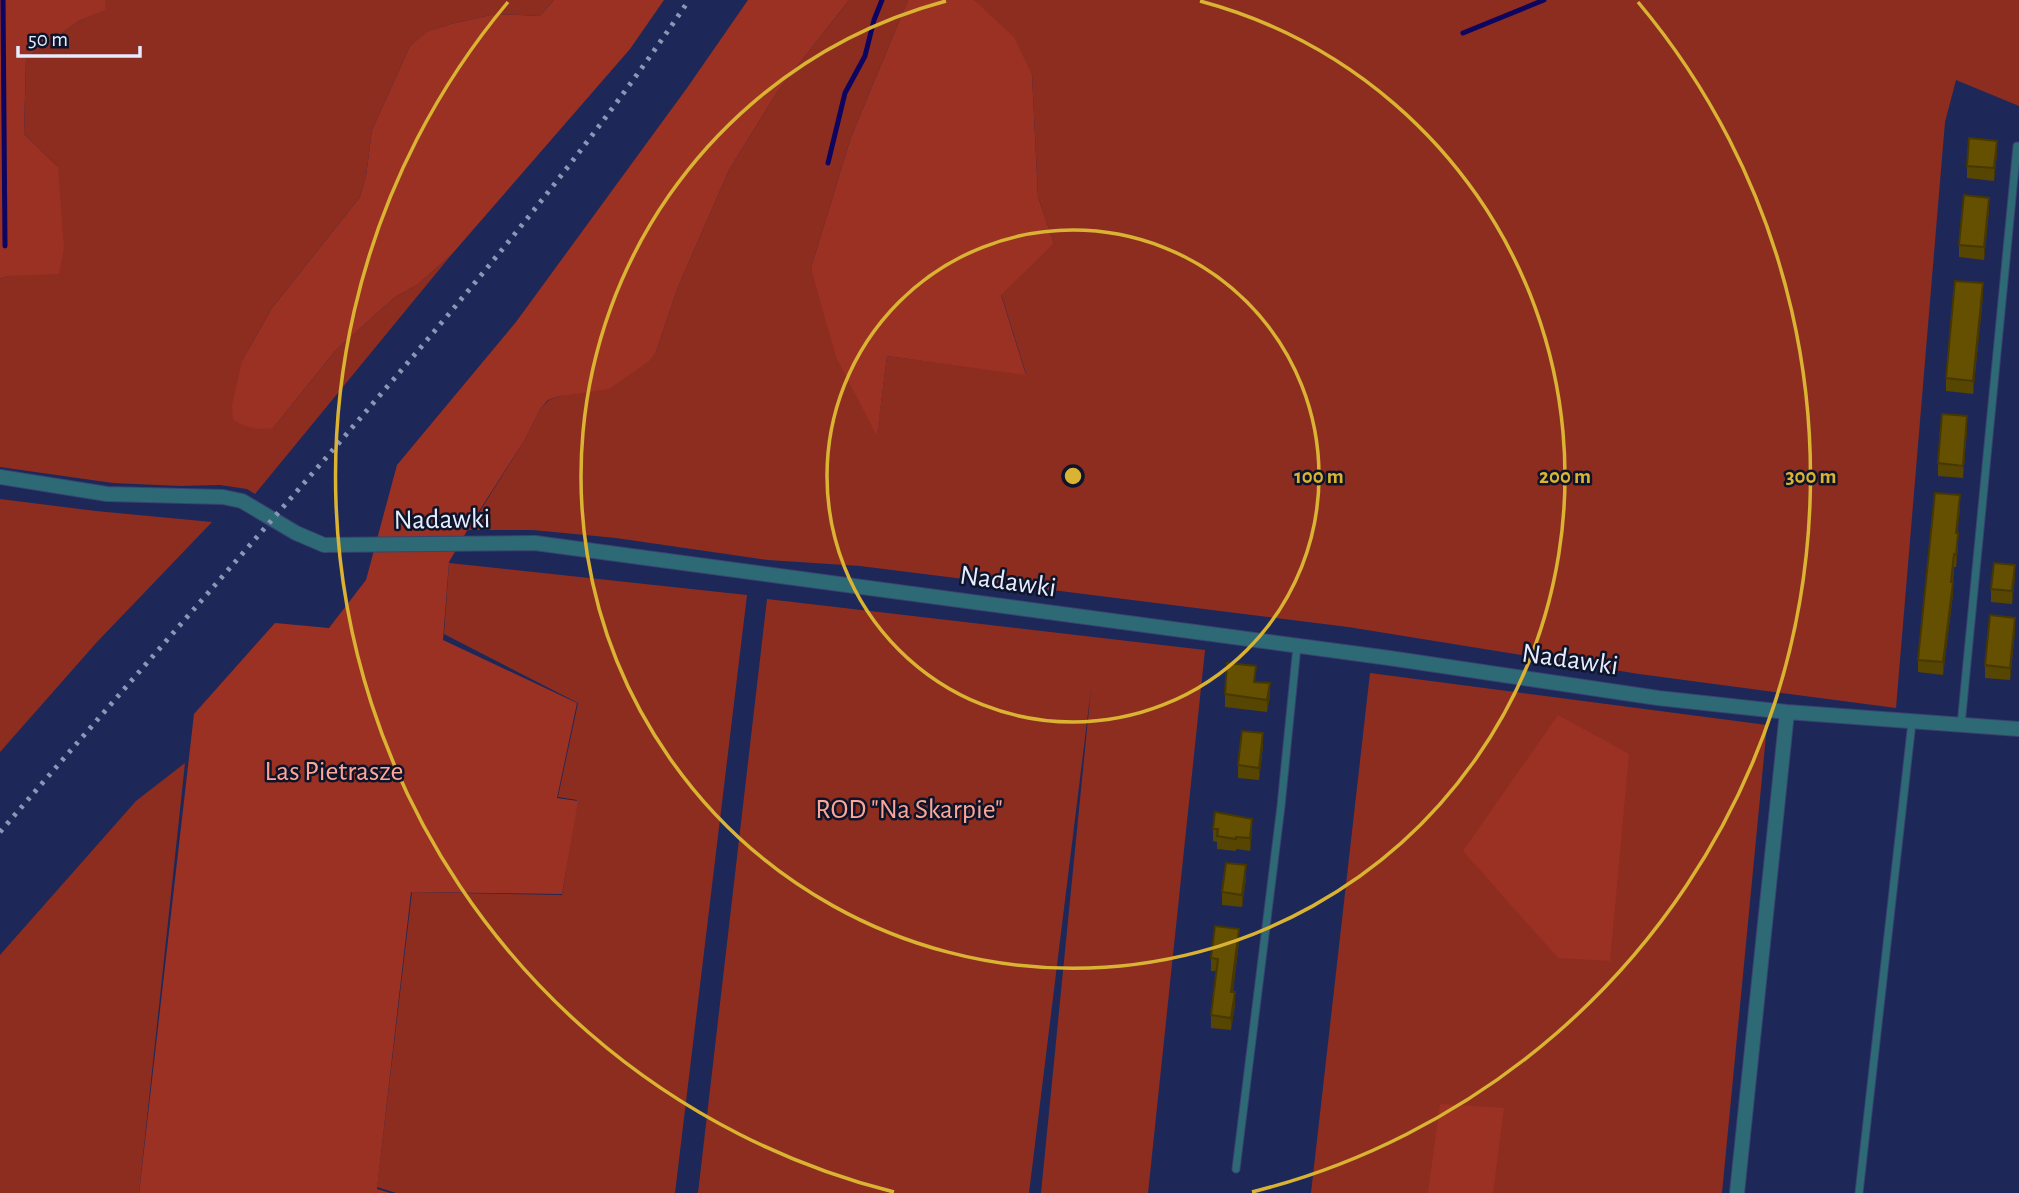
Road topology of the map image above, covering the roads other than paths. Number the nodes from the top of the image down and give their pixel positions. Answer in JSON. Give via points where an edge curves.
{"nodes":[{"id":1,"x":2017,"y":146,"type":"dead end"},
{"id":2,"x":0,"y":477,"type":"edge"},
{"id":3,"x":1297,"y":646,"type":"junction"},
{"id":4,"x":1787,"y":712,"type":"junction"},
{"id":5,"x":1912,"y":721,"type":"junction"},
{"id":6,"x":1961,"y":724,"type":"junction"},
{"id":7,"x":2019,"y":729,"type":"edge"},
{"id":8,"x":1236,"y":1169,"type":"dead end"},
{"id":9,"x":1737,"y":1193,"type":"edge"},
{"id":10,"x":1859,"y":1193,"type":"edge"}],
"edges":[{"from":1,"to":6,"type":"lane"},
{"from":2,"to":3,"type":"street","name":"Nadawki","via":[[107,494],[223,497],[242,501],[324,545],[535,543]]},
{"from":3,"to":4,"type":"street","name":"Nadawki"},
{"from":3,"to":8,"type":"lane"},
{"from":4,"to":5,"type":"street","name":"Nadawki"},
{"from":4,"to":9,"type":"street"},
{"from":5,"to":6,"type":"street","name":"Nadawki"},
{"from":5,"to":10,"type":"lane"},
{"from":6,"to":7,"type":"street","name":"Nadawki"}]}
